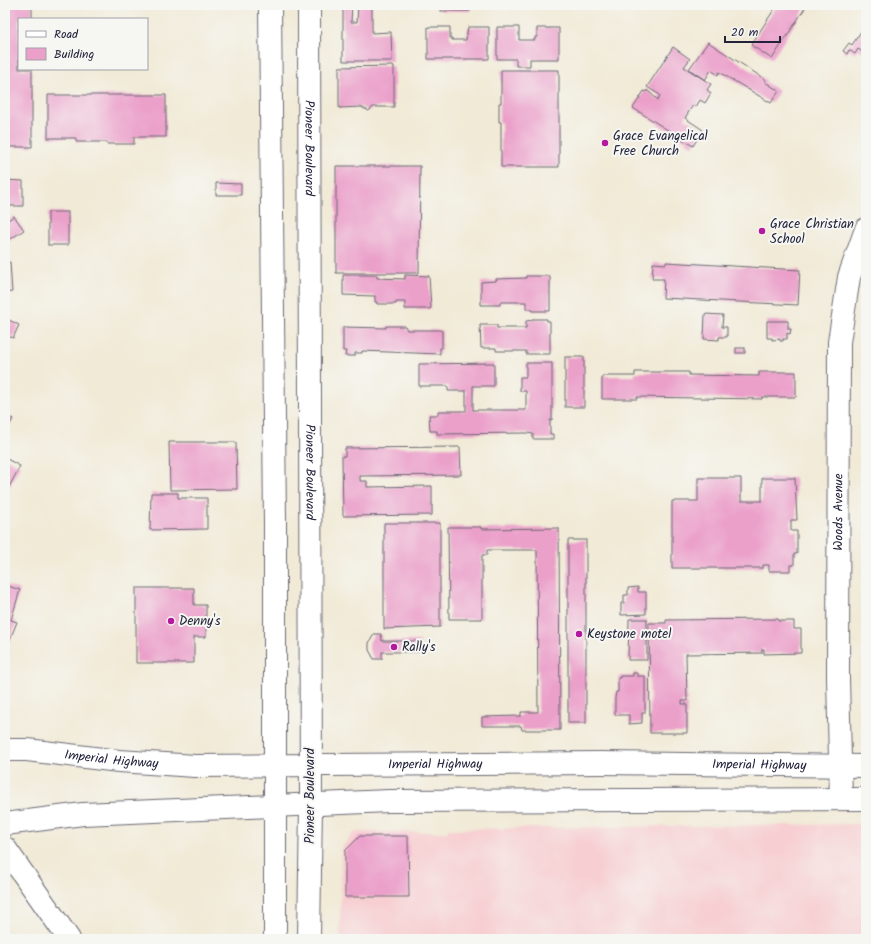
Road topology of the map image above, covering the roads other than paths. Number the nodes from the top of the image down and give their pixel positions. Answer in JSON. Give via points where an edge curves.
{"nodes":[{"id":1,"x":270,"y":5,"type":"edge"},
{"id":2,"x":309,"y":5,"type":"edge"},
{"id":3,"x":866,"y":229,"type":"edge"},
{"id":4,"x":5,"y":750,"type":"edge"},
{"id":5,"x":274,"y":765,"type":"junction"},
{"id":6,"x":311,"y":765,"type":"junction"},
{"id":7,"x":841,"y":766,"type":"junction"},
{"id":8,"x":866,"y":766,"type":"edge"},
{"id":9,"x":841,"y":799,"type":"junction"},
{"id":10,"x":866,"y":799,"type":"edge"},
{"id":11,"x":311,"y":805,"type":"junction"},
{"id":12,"x":274,"y":807,"type":"junction"},
{"id":13,"x":5,"y":824,"type":"edge"},
{"id":14,"x":5,"y":848,"type":"edge"},
{"id":15,"x":69,"y":939,"type":"edge"},
{"id":16,"x":275,"y":939,"type":"edge"},
{"id":17,"x":309,"y":939,"type":"edge"}],
"edges":[{"from":1,"to":5,"type":"main road","via":[[275,523]]},
{"from":2,"to":6,"type":"main road","name":"Pioneer Boulevard"},
{"from":3,"to":7,"type":"main road","name":"Woods Avenue","via":[[849,277],[839,342],[838,678]]},
{"from":4,"to":5,"type":"main road","name":"Imperial Highway","via":[[195,766]]},
{"from":5,"to":6,"type":"main road","name":"Imperial Highway"},
{"from":5,"to":12,"type":"main road"},
{"from":6,"to":7,"type":"main road","name":"Imperial Highway","via":[[690,763]]},
{"from":6,"to":11,"type":"main road","name":"Pioneer Boulevard"},
{"from":7,"to":8,"type":"main road","name":"Imperial Highway"},
{"from":7,"to":9,"type":"main road","name":"Woods Avenue"},
{"from":9,"to":10,"type":"main road"},
{"from":9,"to":11,"type":"main road","via":[[389,801]]},
{"from":11,"to":12,"type":"main road"},
{"from":11,"to":17,"type":"main road","name":"Pioneer Boulevard"},
{"from":12,"to":13,"type":"main road","via":[[83,814]]},
{"from":12,"to":16,"type":"main road"},
{"from":14,"to":15,"type":"main road"}]}
